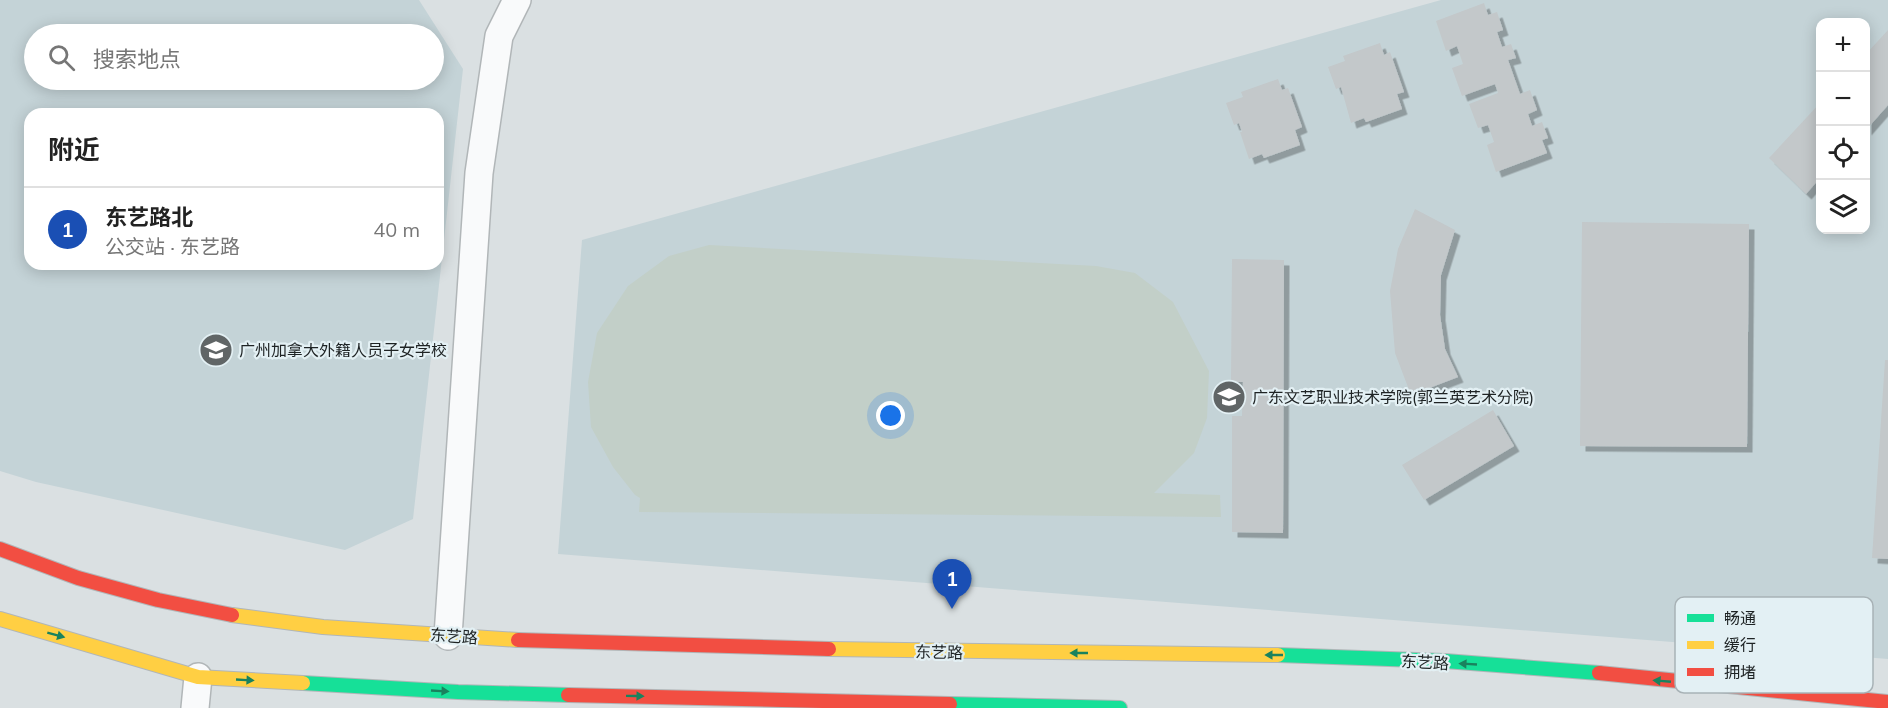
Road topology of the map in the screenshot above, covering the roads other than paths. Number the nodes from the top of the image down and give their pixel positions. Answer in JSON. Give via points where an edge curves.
{"nodes":[{"id":1,"x":517,"y":0,"type":"edge"},
{"id":2,"x":0,"y":549,"type":"edge"},
{"id":3,"x":0,"y":619,"type":"edge"},
{"id":4,"x":448,"y":636,"type":"junction"},
{"id":5,"x":198,"y":677,"type":"junction"},
{"id":6,"x":1675,"y":682,"type":"edge"},
{"id":7,"x":1791,"y":693,"type":"edge"},
{"id":8,"x":1888,"y":702,"type":"edge"},
{"id":9,"x":195,"y":708,"type":"edge"},
{"id":10,"x":1120,"y":708,"type":"edge"}],
"edges":[{"from":1,"to":4,"type":"street","via":[[499,36],[479,173]]},
{"from":2,"to":4,"type":"street","name":"东艺路","via":[[50,570],[122,591],[223,613],[329,627]]},
{"from":3,"to":5,"type":"street","one_way":true},
{"from":6,"to":4,"type":"street","name":"东艺路","one_way":true,"via":[[1491,665],[1305,655],[918,652]]},
{"from":5,"to":9,"type":"street"},
{"from":5,"to":10,"type":"street","one_way":true,"via":[[458,692]]},
{"from":8,"to":7,"type":"street","name":"东艺路","one_way":true}]}
